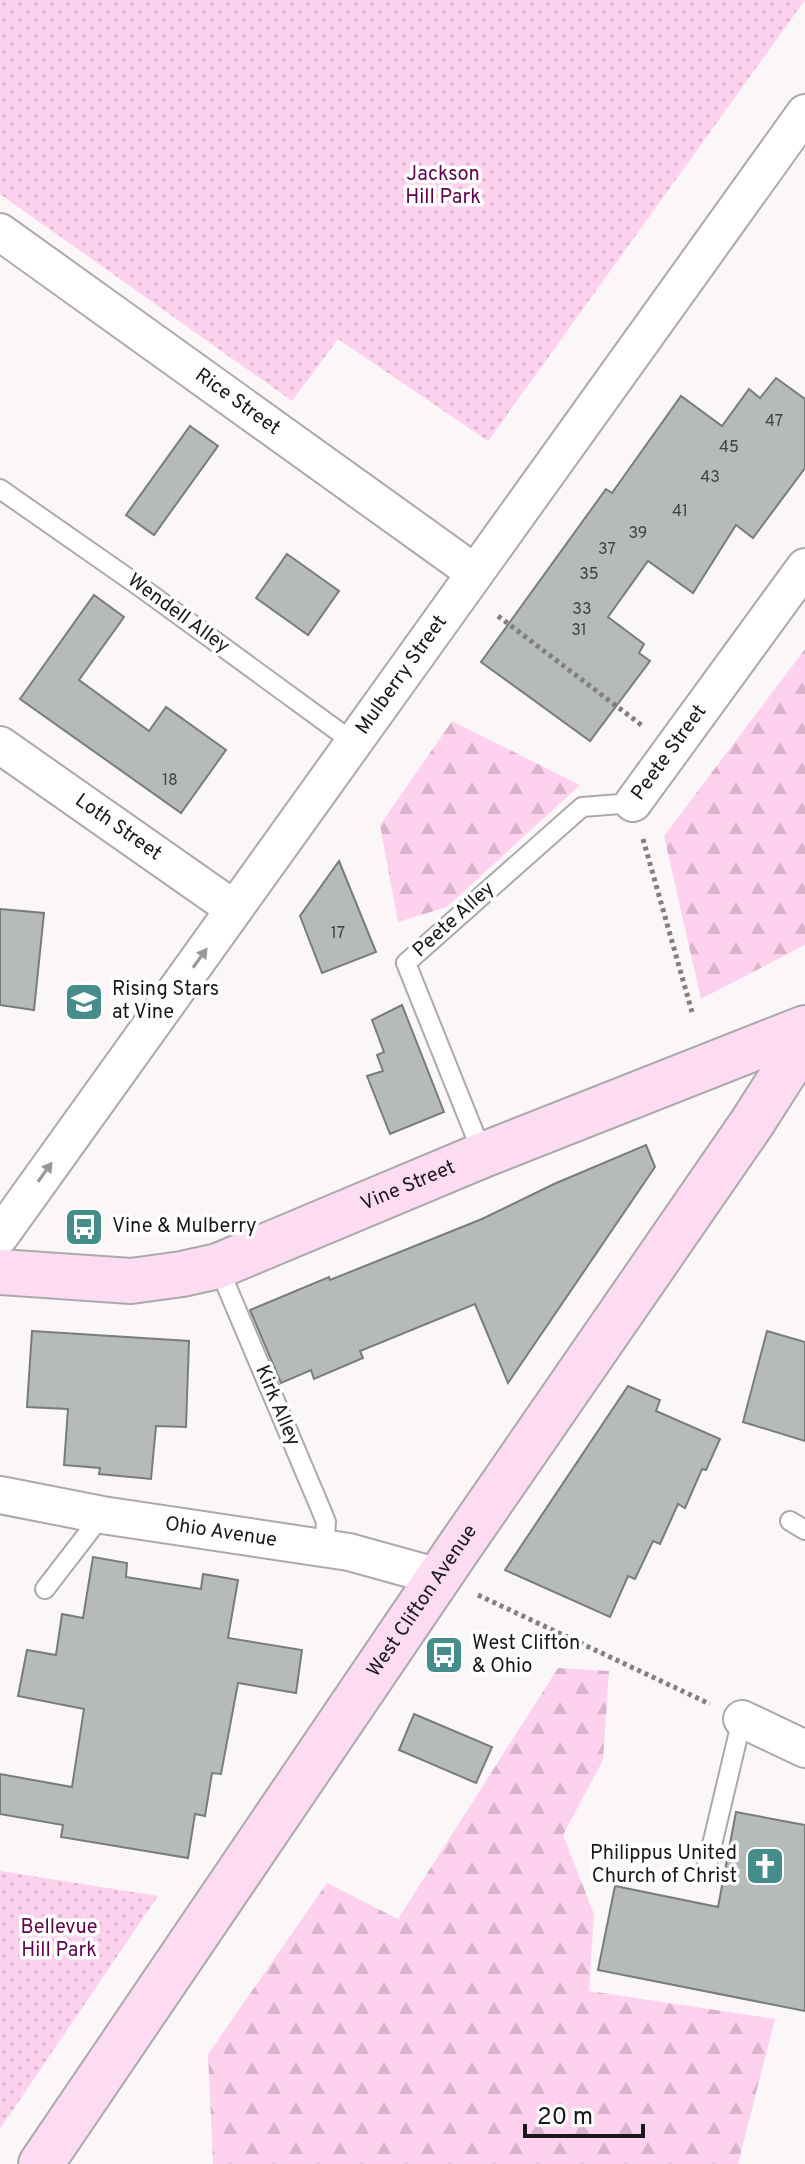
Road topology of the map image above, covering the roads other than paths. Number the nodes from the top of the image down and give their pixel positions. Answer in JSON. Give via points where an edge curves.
{"nodes":[{"id":1,"x":805,"y":113,"type":"edge"},
{"id":2,"x":0,"y":232,"type":"edge"},
{"id":3,"x":0,"y":489,"type":"edge"},
{"id":4,"x":805,"y":567,"type":"edge"},
{"id":5,"x":475,"y":573,"type":"junction"},
{"id":6,"x":353,"y":742,"type":"junction"},
{"id":7,"x":0,"y":745,"type":"edge"},
{"id":8,"x":633,"y":803,"type":"joint"},
{"id":9,"x":234,"y":909,"type":"junction"},
{"id":10,"x":805,"y":1028,"type":"edge"},
{"id":11,"x":805,"y":1040,"type":"edge"},
{"id":12,"x":483,"y":1155,"type":"junction"},
{"id":13,"x":0,"y":1236,"type":"edge"},
{"id":14,"x":218,"y":1266,"type":"junction"},
{"id":15,"x":0,"y":1272,"type":"edge"},
{"id":16,"x":0,"y":1495,"type":"edge"},
{"id":17,"x":102,"y":1515,"type":"junction"},
{"id":18,"x":324,"y":1549,"type":"junction"},
{"id":19,"x":439,"y":1577,"type":"junction"},
{"id":20,"x":45,"y":1589,"type":"dead end"},
{"id":21,"x":728,"y":1713,"type":"joint"},
{"id":22,"x":805,"y":1749,"type":"edge"},
{"id":23,"x":706,"y":1870,"type":"dead end"},
{"id":24,"x":41,"y":2164,"type":"edge"}],
"edges":[{"from":1,"to":5,"type":"street","name":"Mulberry Street"},
{"from":2,"to":5,"type":"street","name":"Rice Street"},
{"from":3,"to":6,"type":"lane","name":"Wendell Alley"},
{"from":4,"to":8,"type":"street","name":"Peete Street"},
{"from":5,"to":6,"type":"street","name":"Mulberry Street"},
{"from":6,"to":9,"type":"street","name":"Mulberry Street"},
{"from":7,"to":9,"type":"street","name":"Loth Street"},
{"from":8,"to":12,"type":"lane","name":"Peete Alley","via":[[582,807],[406,963]]},
{"from":13,"to":9,"type":"street","name":"Mulberry Street","one_way":true},
{"from":10,"to":12,"type":"main road","name":"Vine Street"},
{"from":11,"to":19,"type":"main road","name":"West Clifton Avenue"},
{"from":12,"to":14,"type":"main road","name":"Vine Street"},
{"from":14,"to":15,"type":"main road","name":"Vine Street","via":[[131,1281]]},
{"from":14,"to":18,"type":"lane","name":"Kirk Alley","via":[[326,1522]]},
{"from":16,"to":17,"type":"street","name":"Ohio Avenue"},
{"from":17,"to":18,"type":"street","name":"Ohio Avenue"},
{"from":17,"to":20,"type":"lane"},
{"from":18,"to":19,"type":"street","name":"Ohio Avenue"},
{"from":19,"to":24,"type":"main road","name":"West Clifton Avenue"},
{"from":21,"to":22,"type":"street"},
{"from":21,"to":23,"type":"lane"}]}
